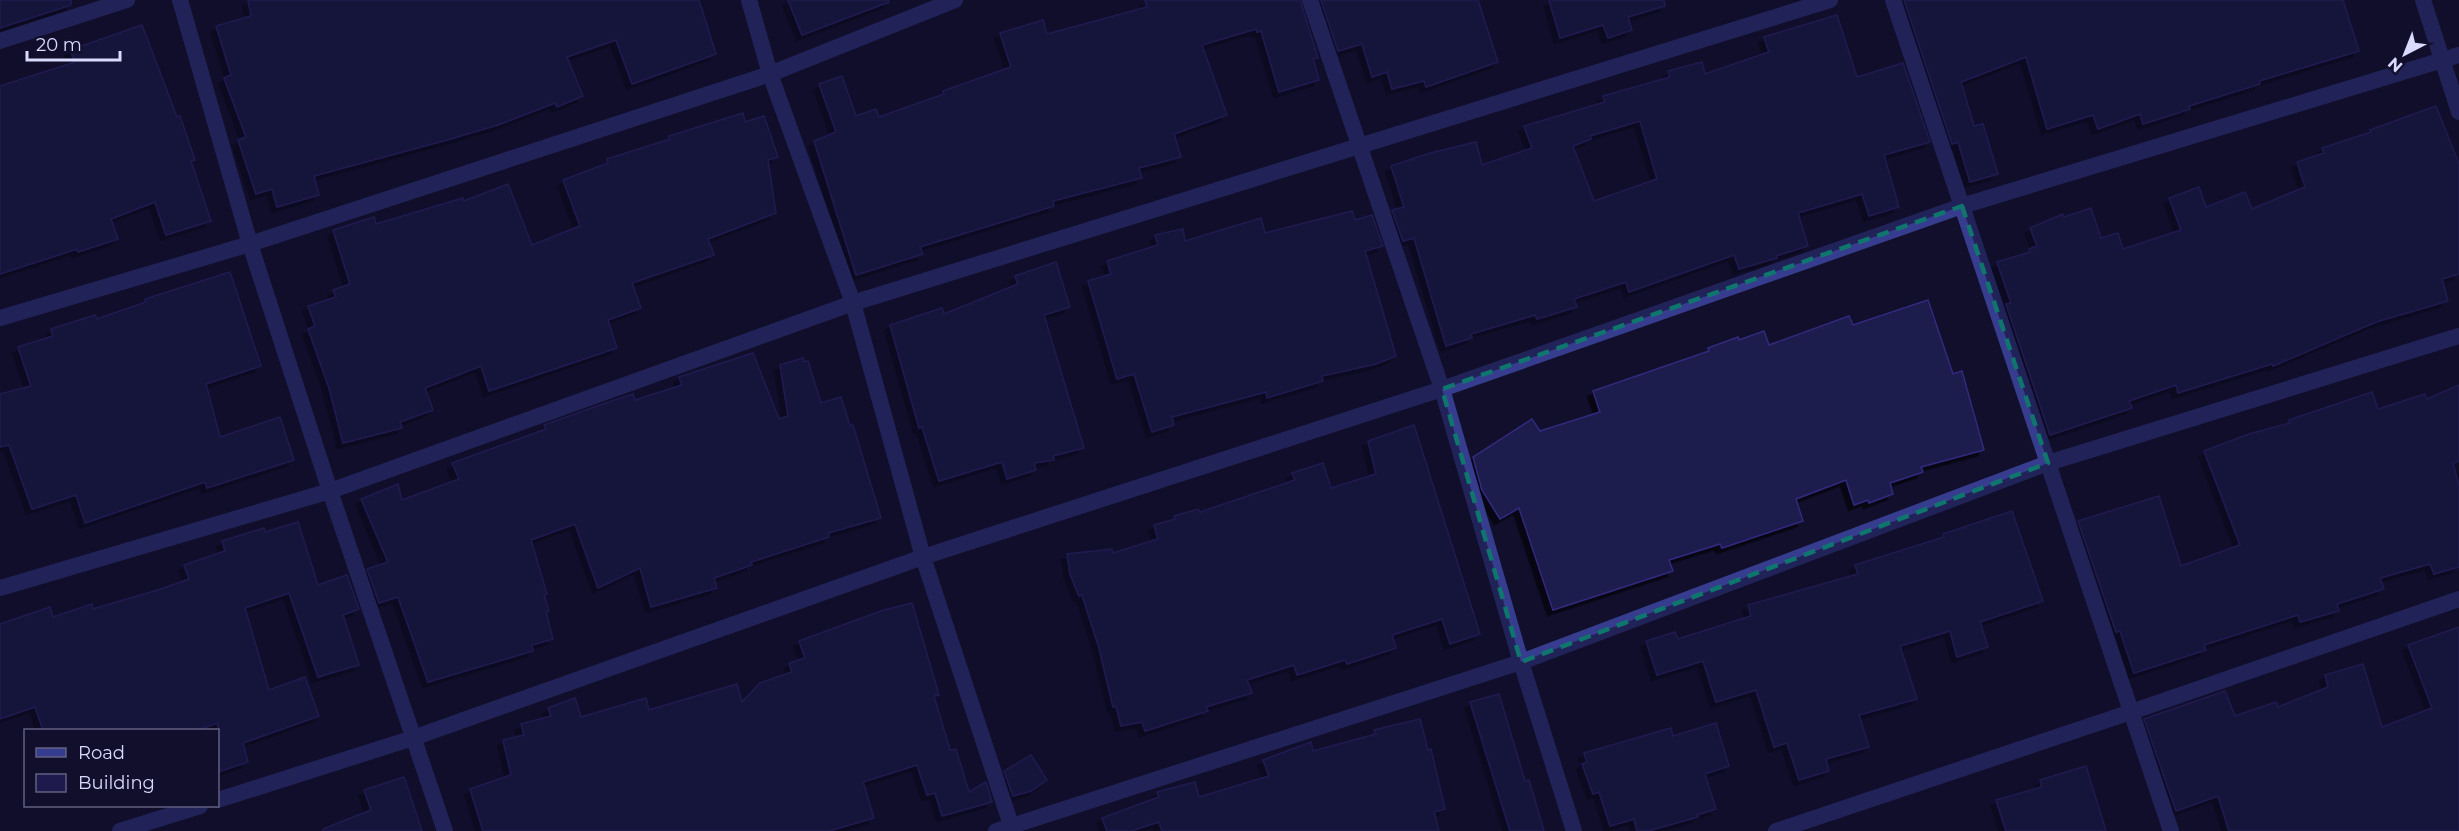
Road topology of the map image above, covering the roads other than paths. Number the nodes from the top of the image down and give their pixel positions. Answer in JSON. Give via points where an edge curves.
{"nodes":[{"id":1,"x":127,"y":0,"type":"edge"},
{"id":2,"x":180,"y":0,"type":"edge"},
{"id":3,"x":749,"y":0,"type":"edge"},
{"id":4,"x":955,"y":0,"type":"edge"},
{"id":5,"x":1310,"y":0,"type":"edge"},
{"id":6,"x":1830,"y":0,"type":"edge"},
{"id":7,"x":1893,"y":0,"type":"edge"},
{"id":8,"x":2423,"y":0,"type":"edge"},
{"id":9,"x":0,"y":41,"type":"edge"},
{"id":10,"x":2459,"y":55,"type":"edge"},
{"id":11,"x":2443,"y":61,"type":"junction"},
{"id":12,"x":770,"y":74,"type":"junction"},
{"id":13,"x":2459,"y":112,"type":"edge"},
{"id":14,"x":1361,"y":147,"type":"junction"},
{"id":15,"x":1962,"y":206,"type":"junction"},
{"id":16,"x":250,"y":244,"type":"junction"},
{"id":17,"x":853,"y":303,"type":"junction"},
{"id":18,"x":0,"y":318,"type":"edge"},
{"id":19,"x":2459,"y":336,"type":"edge"},
{"id":20,"x":1442,"y":389,"type":"junction"},
{"id":21,"x":2048,"y":464,"type":"junction"},
{"id":22,"x":330,"y":491,"type":"junction"},
{"id":23,"x":923,"y":556,"type":"junction"},
{"id":24,"x":0,"y":588,"type":"edge"},
{"id":25,"x":2459,"y":599,"type":"edge"},
{"id":26,"x":1521,"y":662,"type":"junction"},
{"id":27,"x":2131,"y":712,"type":"junction"},
{"id":28,"x":413,"y":738,"type":"junction"},
{"id":29,"x":219,"y":800,"type":"edge"},
{"id":30,"x":197,"y":807,"type":"edge"},
{"id":31,"x":1007,"y":829,"type":"edge"},
{"id":32,"x":120,"y":831,"type":"edge"},
{"id":33,"x":445,"y":831,"type":"edge"},
{"id":34,"x":1574,"y":831,"type":"edge"},
{"id":35,"x":1776,"y":831,"type":"edge"},
{"id":36,"x":2171,"y":831,"type":"edge"}],
"edges":[{"from":1,"to":9,"type":"street"},
{"from":2,"to":16,"type":"street"},
{"from":3,"to":12,"type":"street"},
{"from":4,"to":12,"type":"street"},
{"from":5,"to":14,"type":"street"},
{"from":6,"to":14,"type":"street"},
{"from":7,"to":15,"type":"street"},
{"from":8,"to":11,"type":"street"},
{"from":10,"to":11,"type":"street"},
{"from":11,"to":13,"type":"street"},
{"from":11,"to":15,"type":"street"},
{"from":12,"to":16,"type":"street"},
{"from":12,"to":17,"type":"street"},
{"from":14,"to":17,"type":"street"},
{"from":14,"to":20,"type":"street"},
{"from":15,"to":20,"type":"street"},
{"from":15,"to":21,"type":"street"},
{"from":16,"to":18,"type":"street"},
{"from":16,"to":22,"type":"street"},
{"from":17,"to":22,"type":"street"},
{"from":17,"to":23,"type":"street"},
{"from":19,"to":21,"type":"street"},
{"from":20,"to":23,"type":"street"},
{"from":20,"to":26,"type":"street"},
{"from":21,"to":26,"type":"street"},
{"from":21,"to":27,"type":"street"},
{"from":22,"to":24,"type":"street"},
{"from":22,"to":28,"type":"street"},
{"from":23,"to":28,"type":"street"},
{"from":23,"to":31,"type":"street"},
{"from":25,"to":27,"type":"street"},
{"from":26,"to":31,"type":"street"},
{"from":26,"to":34,"type":"street"},
{"from":27,"to":35,"type":"street"},
{"from":27,"to":36,"type":"street"},
{"from":28,"to":29,"type":"street"},
{"from":28,"to":33,"type":"street"},
{"from":30,"to":32,"type":"street"}]}
